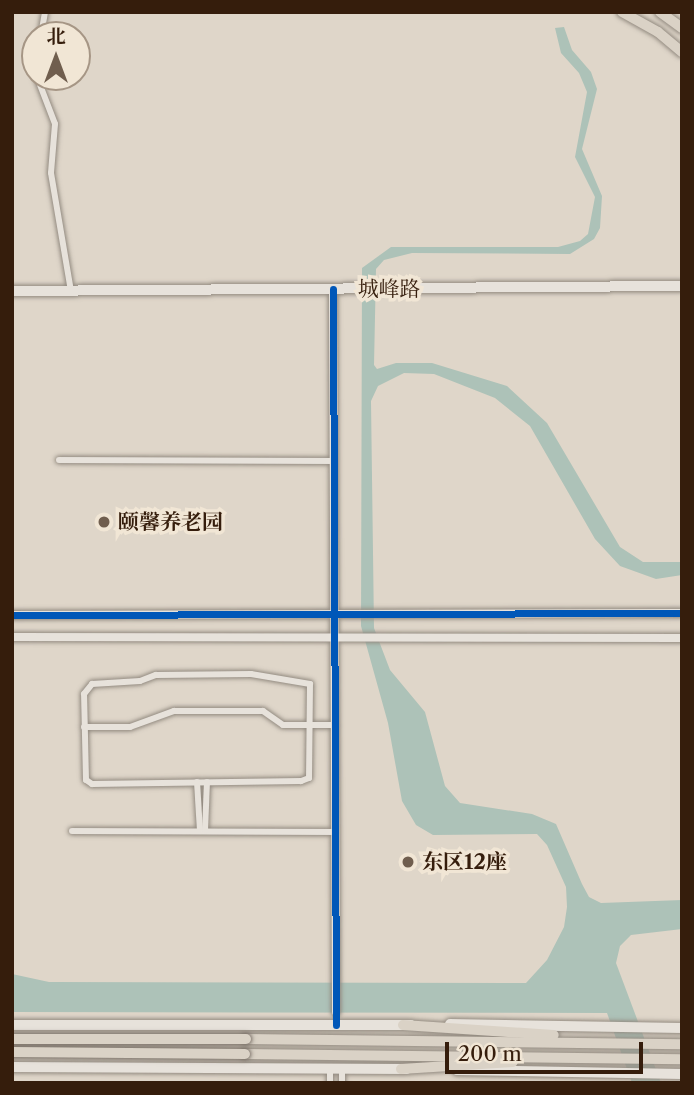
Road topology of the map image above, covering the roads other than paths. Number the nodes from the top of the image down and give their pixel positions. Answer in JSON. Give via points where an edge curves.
{"nodes":[{"id":1,"x":622,"y":12,"type":"edge"},
{"id":2,"x":660,"y":12,"type":"edge"},
{"id":3,"x":682,"y":28,"type":"edge"},
{"id":4,"x":682,"y":52,"type":"edge"},
{"id":5,"x":42,"y":91,"type":"edge"},
{"id":6,"x":682,"y":286,"type":"edge"},
{"id":7,"x":333,"y":289,"type":"junction"},
{"id":8,"x":71,"y":290,"type":"junction"},
{"id":9,"x":12,"y":291,"type":"edge"},
{"id":10,"x":59,"y":460,"type":"dead end"},
{"id":11,"x":333,"y":461,"type":"junction"},
{"id":12,"x":682,"y":613,"type":"edge"},
{"id":13,"x":334,"y":614,"type":"junction"},
{"id":14,"x":16,"y":615,"type":"edge"},
{"id":15,"x":16,"y":637,"type":"edge"},
{"id":16,"x":335,"y":637,"type":"junction"},
{"id":17,"x":682,"y":638,"type":"edge"},
{"id":18,"x":311,"y":724,"type":"junction"},
{"id":19,"x":336,"y":724,"type":"junction"},
{"id":20,"x":84,"y":727,"type":"junction"},
{"id":21,"x":197,"y":782,"type":"junction"},
{"id":22,"x":207,"y":782,"type":"junction"},
{"id":23,"x":72,"y":831,"type":"dead end"},
{"id":24,"x":202,"y":831,"type":"junction"},
{"id":25,"x":336,"y":832,"type":"junction"},
{"id":26,"x":336,"y":1012,"type":"joint"},
{"id":27,"x":12,"y":1025,"type":"edge"},
{"id":28,"x":336,"y":1025,"type":"junction"},
{"id":29,"x":403,"y":1025,"type":"junction"},
{"id":30,"x":89,"y":1026,"type":"junction"},
{"id":31,"x":682,"y":1028,"type":"edge"},
{"id":32,"x":12,"y":1039,"type":"edge"},
{"id":33,"x":587,"y":1041,"type":"junction"},
{"id":34,"x":682,"y":1044,"type":"edge"},
{"id":35,"x":12,"y":1052,"type":"edge"},
{"id":36,"x":621,"y":1057,"type":"junction"},
{"id":37,"x":682,"y":1059,"type":"edge"},
{"id":38,"x":12,"y":1067,"type":"edge"},
{"id":39,"x":104,"y":1069,"type":"junction"},
{"id":40,"x":330,"y":1069,"type":"junction"},
{"id":41,"x":342,"y":1069,"type":"junction"},
{"id":42,"x":401,"y":1069,"type":"junction"},
{"id":43,"x":682,"y":1074,"type":"edge"},
{"id":44,"x":330,"y":1083,"type":"edge"},
{"id":45,"x":342,"y":1083,"type":"edge"}],
"edges":[{"from":1,"to":4,"type":"highway"},
{"from":2,"to":3,"type":"highway"},
{"from":5,"to":8,"type":"street","via":[[55,124],[51,173]]},
{"from":6,"to":7,"type":"main road","name":"城峰路"},
{"from":7,"to":8,"type":"main road","name":"城峰路"},
{"from":7,"to":11,"type":"street"},
{"from":8,"to":9,"type":"main road","name":"城峰路"},
{"from":10,"to":11,"type":"street"},
{"from":11,"to":13,"type":"street"},
{"from":12,"to":13,"type":"street"},
{"from":13,"to":14,"type":"street"},
{"from":13,"to":16,"type":"street"},
{"from":15,"to":16,"type":"street"},
{"from":16,"to":17,"type":"street"},
{"from":16,"to":19,"type":"street"},
{"from":18,"to":19,"type":"street"},
{"from":18,"to":20,"type":"street","via":[[283,725],[263,710],[174,711],[130,727]]},
{"from":18,"to":20,"type":"street","via":[[312,687],[307,681],[230,674],[156,675],[140,681],[92,684],[84,694]]},
{"from":18,"to":22,"type":"street","via":[[311,773],[306,780]]},
{"from":19,"to":25,"type":"street"},
{"from":20,"to":21,"type":"street","via":[[84,774],[92,784]]},
{"from":21,"to":22,"type":"street"},
{"from":21,"to":24,"type":"street"},
{"from":22,"to":24,"type":"street"},
{"from":23,"to":24,"type":"street"},
{"from":24,"to":25,"type":"street"},
{"from":25,"to":26,"type":"street"},
{"from":26,"to":28,"type":"street"},
{"from":27,"to":30,"type":"main road"},
{"from":28,"to":29,"type":"main road"},
{"from":28,"to":30,"type":"main road"},
{"from":29,"to":31,"type":"main road"},
{"from":29,"to":33,"type":"highway","via":[[548,1033]]},
{"from":30,"to":39,"type":"main road","via":[[79,1043],[82,1057],[88,1065]]},
{"from":32,"to":33,"type":"highway","bridge":true},
{"from":33,"to":34,"type":"highway"},
{"from":35,"to":36,"type":"highway","bridge":true},
{"from":36,"to":37,"type":"highway"},
{"from":36,"to":42,"type":"highway"},
{"from":38,"to":39,"type":"main road"},
{"from":39,"to":40,"type":"main road"},
{"from":40,"to":41,"type":"main road"},
{"from":40,"to":44,"type":"street"},
{"from":41,"to":42,"type":"main road"},
{"from":41,"to":45,"type":"street"},
{"from":42,"to":43,"type":"main road"}]}
